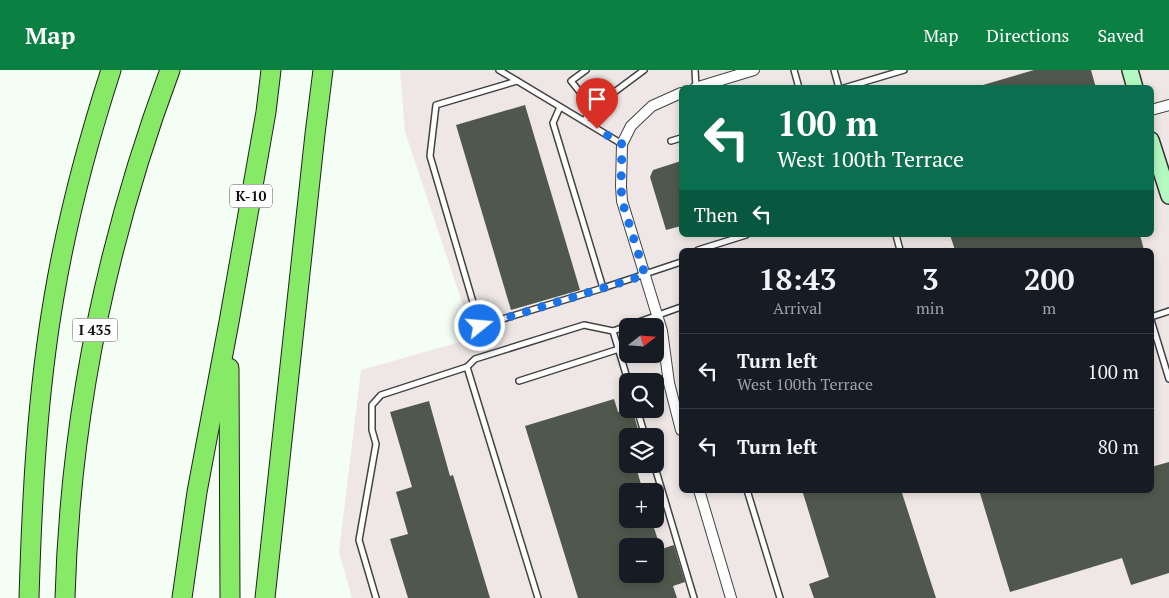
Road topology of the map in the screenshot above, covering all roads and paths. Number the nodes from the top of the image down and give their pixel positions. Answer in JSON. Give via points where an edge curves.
{"nodes":[{"id":1,"x":111,"y":70,"type":"edge"},
{"id":2,"x":170,"y":70,"type":"edge"},
{"id":3,"x":271,"y":70,"type":"edge"},
{"id":4,"x":323,"y":70,"type":"edge"},
{"id":5,"x":499,"y":70,"type":"edge"},
{"id":6,"x":586,"y":70,"type":"edge"},
{"id":7,"x":644,"y":70,"type":"edge"},
{"id":8,"x":695,"y":70,"type":"edge"},
{"id":9,"x":754,"y":70,"type":"edge"},
{"id":10,"x":794,"y":70,"type":"edge"},
{"id":11,"x":834,"y":70,"type":"edge"},
{"id":12,"x":904,"y":70,"type":"edge"},
{"id":13,"x":1130,"y":70,"type":"edge"},
{"id":14,"x":735,"y":73,"type":"edge"},
{"id":15,"x":517,"y":81,"type":"junction"},
{"id":16,"x":696,"y":85,"type":"edge"},
{"id":17,"x":702,"y":85,"type":"edge"},
{"id":18,"x":798,"y":85,"type":"edge"},
{"id":19,"x":838,"y":85,"type":"edge"},
{"id":20,"x":854,"y":85,"type":"edge"},
{"id":21,"x":1134,"y":85,"type":"edge"},
{"id":22,"x":679,"y":94,"type":"edge"},
{"id":23,"x":1169,"y":105,"type":"edge"},
{"id":24,"x":560,"y":106,"type":"junction"},
{"id":25,"x":593,"y":108,"type":"junction"},
{"id":26,"x":1154,"y":109,"type":"edge"},
{"id":27,"x":584,"y":121,"type":"junction"},
{"id":28,"x":679,"y":139,"type":"edge"},
{"id":29,"x":670,"y":141,"type":"dead end"},
{"id":30,"x":622,"y":144,"type":"junction"},
{"id":31,"x":1154,"y":149,"type":"edge"},
{"id":32,"x":1169,"y":193,"type":"edge"},
{"id":33,"x":740,"y":237,"type":"edge"},
{"id":34,"x":704,"y":248,"type":"edge"},
{"id":35,"x":679,"y":263,"type":"edge"},
{"id":36,"x":645,"y":275,"type":"junction"},
{"id":37,"x":603,"y":288,"type":"junction"},
{"id":38,"x":679,"y":308,"type":"edge"},
{"id":39,"x":1169,"y":312,"type":"edge"},
{"id":40,"x":657,"y":315,"type":"junction"},
{"id":41,"x":1154,"y":318,"type":"edge"},
{"id":42,"x":229,"y":322,"type":"junction"},
{"id":43,"x":1154,"y":329,"type":"edge"},
{"id":44,"x":613,"y":331,"type":"junction"},
{"id":45,"x":618,"y":349,"type":"junction"},
{"id":46,"x":467,"y":368,"type":"junction"},
{"id":47,"x":626,"y":373,"type":"edge"},
{"id":48,"x":1169,"y":379,"type":"edge"},
{"id":49,"x":519,"y":381,"type":"dead end"},
{"id":50,"x":679,"y":421,"type":"edge"},
{"id":51,"x":657,"y":473,"type":"edge"},
{"id":52,"x":700,"y":493,"type":"edge"},
{"id":53,"x":748,"y":493,"type":"edge"},
{"id":54,"x":29,"y":598,"type":"edge"},
{"id":55,"x":65,"y":598,"type":"edge"},
{"id":56,"x":182,"y":598,"type":"edge"},
{"id":57,"x":230,"y":598,"type":"edge"},
{"id":58,"x":266,"y":598,"type":"edge"},
{"id":59,"x":376,"y":598,"type":"edge"},
{"id":60,"x":538,"y":598,"type":"edge"},
{"id":61,"x":694,"y":598,"type":"edge"},
{"id":62,"x":731,"y":598,"type":"edge"},
{"id":63,"x":780,"y":598,"type":"edge"}],
"edges":[{"from":1,"to":54,"type":"highway","number":"I 435","via":[[72,208],[54,298],[36,441]]},
{"from":2,"to":55,"type":"highway","number":"I 435","via":[[124,213],[93,341],[76,456]]},
{"from":3,"to":42,"type":"highway","number":"K-10"},
{"from":4,"to":58,"type":"highway"},
{"from":5,"to":15,"type":"lane"},
{"from":6,"to":25,"type":"lane","via":[[571,81]]},
{"from":7,"to":25,"type":"lane"},
{"from":8,"to":16,"type":"lane"},
{"from":9,"to":14,"type":"street"},
{"from":10,"to":18,"type":"lane"},
{"from":11,"to":19,"type":"lane"},
{"from":12,"to":20,"type":"lane"},
{"from":13,"to":21,"type":"street"},
{"from":14,"to":17,"type":"street"},
{"from":15,"to":24,"type":"lane"},
{"from":15,"to":37,"type":"lane","via":[[436,105],[430,156],[480,326]]},
{"from":22,"to":30,"type":"street","via":[[652,106],[631,126]]},
{"from":23,"to":26,"type":"street"},
{"from":24,"to":27,"type":"lane"},
{"from":24,"to":37,"type":"lane","via":[[554,123]]},
{"from":25,"to":27,"type":"lane"},
{"from":27,"to":30,"type":"lane"},
{"from":28,"to":29,"type":"lane"},
{"from":30,"to":36,"type":"street","via":[[622,201]]},
{"from":31,"to":32,"type":"street"},
{"from":33,"to":34,"type":"lane"},
{"from":35,"to":36,"type":"lane"},
{"from":36,"to":37,"type":"lane"},
{"from":36,"to":40,"type":"street"},
{"from":38,"to":40,"type":"lane"},
{"from":39,"to":41,"type":"lane"},
{"from":40,"to":44,"type":"lane"},
{"from":40,"to":50,"type":"street"},
{"from":42,"to":56,"type":"highway","via":[[197,492]]},
{"from":42,"to":57,"type":"highway"},
{"from":43,"to":48,"type":"lane"},
{"from":44,"to":45,"type":"lane"},
{"from":44,"to":46,"type":"lane","via":[[584,325],[476,358]]},
{"from":45,"to":47,"type":"lane"},
{"from":45,"to":49,"type":"lane"},
{"from":46,"to":59,"type":"lane","via":[[381,395],[372,405],[372,430],[376,444],[359,540]]},
{"from":46,"to":60,"type":"lane"},
{"from":51,"to":61,"type":"lane"},
{"from":52,"to":62,"type":"street"},
{"from":53,"to":63,"type":"lane"}]}
